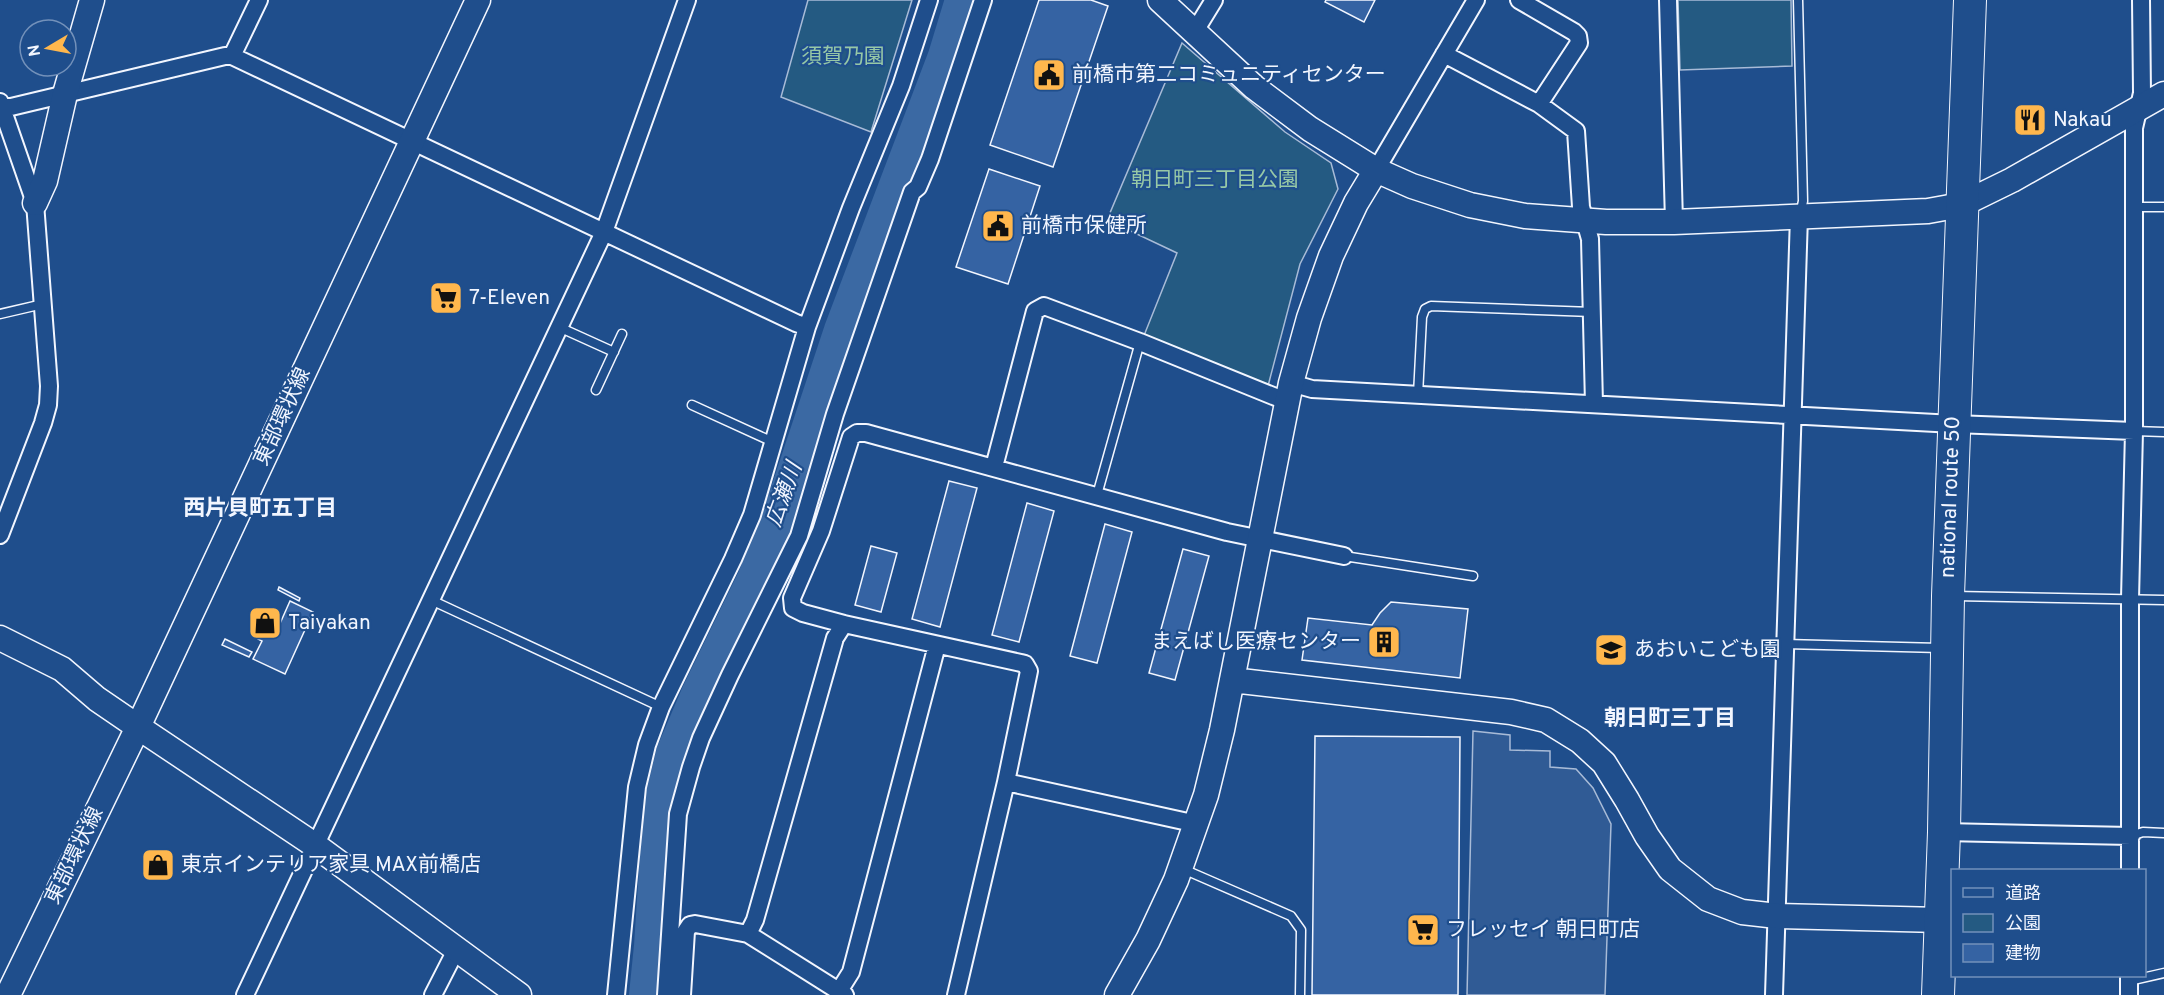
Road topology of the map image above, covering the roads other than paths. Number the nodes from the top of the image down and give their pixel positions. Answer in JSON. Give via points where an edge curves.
{"nodes":[{"id":1,"x":92,"y":0,"type":"edge"},
{"id":2,"x":259,"y":0,"type":"edge"},
{"id":3,"x":478,"y":0,"type":"edge"},
{"id":4,"x":687,"y":0,"type":"edge"},
{"id":5,"x":928,"y":0,"type":"edge"},
{"id":6,"x":984,"y":0,"type":"edge"},
{"id":7,"x":1160,"y":0,"type":"edge"},
{"id":8,"x":1214,"y":0,"type":"edge"},
{"id":9,"x":1476,"y":0,"type":"edge"},
{"id":10,"x":1519,"y":0,"type":"edge"},
{"id":11,"x":1668,"y":0,"type":"edge"},
{"id":12,"x":1798,"y":0,"type":"edge"},
{"id":13,"x":1970,"y":0,"type":"edge"},
{"id":14,"x":2141,"y":0,"type":"edge"},
{"id":15,"x":1196,"y":31,"type":"junction"},
{"id":16,"x":1444,"y":54,"type":"junction"},
{"id":17,"x":232,"y":56,"type":"junction"},
{"id":18,"x":65,"y":94,"type":"junction"},
{"id":19,"x":2164,"y":94,"type":"edge"},
{"id":20,"x":1539,"y":104,"type":"junction"},
{"id":21,"x":1,"y":105,"type":"edge"},
{"id":22,"x":2137,"y":111,"type":"junction"},
{"id":23,"x":412,"y":141,"type":"junction"},
{"id":24,"x":1376,"y":170,"type":"junction"},
{"id":25,"x":35,"y":203,"type":"junction"},
{"id":26,"x":1961,"y":205,"type":"junction"},
{"id":27,"x":2136,"y":207,"type":"junction"},
{"id":28,"x":2164,"y":207,"type":"edge"},
{"id":29,"x":1800,"y":216,"type":"junction"},
{"id":30,"x":1585,"y":221,"type":"junction"},
{"id":31,"x":1674,"y":222,"type":"junction"},
{"id":32,"x":604,"y":232,"type":"junction"},
{"id":33,"x":43,"y":304,"type":"junction"},
{"id":34,"x":1592,"y":312,"type":"junction"},
{"id":35,"x":0,"y":314,"type":"edge"},
{"id":36,"x":807,"y":327,"type":"junction"},
{"id":37,"x":561,"y":328,"type":"junction"},
{"id":38,"x":622,"y":334,"type":"dead end"},
{"id":39,"x":1140,"y":342,"type":"junction"},
{"id":40,"x":614,"y":352,"type":"junction"},
{"id":41,"x":596,"y":390,"type":"dead end"},
{"id":42,"x":1289,"y":392,"type":"junction"},
{"id":43,"x":1418,"y":395,"type":"junction"},
{"id":44,"x":1594,"y":404,"type":"junction"},
{"id":45,"x":692,"y":405,"type":"dead end"},
{"id":46,"x":1792,"y":415,"type":"junction"},
{"id":47,"x":1954,"y":424,"type":"junction"},
{"id":48,"x":2134,"y":431,"type":"junction"},
{"id":49,"x":2164,"y":432,"type":"edge"},
{"id":50,"x":773,"y":442,"type":"junction"},
{"id":51,"x":994,"y":467,"type":"junction"},
{"id":52,"x":1097,"y":495,"type":"junction"},
{"id":53,"x":0,"y":535,"type":"edge"},
{"id":54,"x":1260,"y":539,"type":"junction"},
{"id":55,"x":1344,"y":556,"type":"joint"},
{"id":56,"x":1473,"y":576,"type":"dead end"},
{"id":57,"x":1948,"y":596,"type":"junction"},
{"id":58,"x":2130,"y":599,"type":"junction"},
{"id":59,"x":431,"y":600,"type":"junction"},
{"id":60,"x":2164,"y":600,"type":"edge"},
{"id":61,"x":844,"y":624,"type":"junction"},
{"id":62,"x":0,"y":638,"type":"edge"},
{"id":63,"x":1785,"y":644,"type":"junction"},
{"id":64,"x":937,"y":645,"type":"junction"},
{"id":65,"x":1947,"y":649,"type":"junction"},
{"id":66,"x":1232,"y":680,"type":"junction"},
{"id":67,"x":661,"y":707,"type":"junction"},
{"id":68,"x":138,"y":728,"type":"junction"},
{"id":69,"x":1006,"y":782,"type":"junction"},
{"id":70,"x":1197,"y":824,"type":"junction"},
{"id":71,"x":1944,"y":832,"type":"junction"},
{"id":72,"x":2164,"y":833,"type":"edge"},
{"id":73,"x":2131,"y":836,"type":"junction"},
{"id":74,"x":316,"y":846,"type":"junction"},
{"id":75,"x":1181,"y":868,"type":"junction"},
{"id":76,"x":2130,"y":869,"type":"edge"},
{"id":77,"x":1777,"y":916,"type":"junction"},
{"id":78,"x":1940,"y":921,"type":"junction"},
{"id":79,"x":748,"y":934,"type":"junction"},
{"id":80,"x":456,"y":950,"type":"junction"},
{"id":81,"x":2164,"y":973,"type":"edge"},
{"id":82,"x":2129,"y":984,"type":"edge"},
{"id":83,"x":842,"y":993,"type":"edge"},
{"id":84,"x":8,"y":995,"type":"edge"},
{"id":85,"x":245,"y":995,"type":"edge"},
{"id":86,"x":433,"y":995,"type":"edge"},
{"id":87,"x":519,"y":995,"type":"edge"},
{"id":88,"x":616,"y":995,"type":"edge"},
{"id":89,"x":666,"y":995,"type":"edge"},
{"id":90,"x":682,"y":995,"type":"edge"},
{"id":91,"x":956,"y":995,"type":"edge"},
{"id":92,"x":1117,"y":995,"type":"edge"},
{"id":93,"x":1300,"y":995,"type":"edge"},
{"id":94,"x":1774,"y":995,"type":"edge"},
{"id":95,"x":1938,"y":995,"type":"edge"}],
"edges":[{"from":1,"to":18,"type":"street"},
{"from":2,"to":17,"type":"street"},
{"from":3,"to":23,"type":"street","name":"東部環状線"},
{"from":4,"to":32,"type":"street"},
{"from":5,"to":36,"type":"street","via":[[901,86]]},
{"from":6,"to":89,"type":"street","via":[[930,159],[912,192],[835,414],[799,536],[730,675],[691,767],[678,814]]},
{"from":7,"to":15,"type":"street"},
{"from":8,"to":15,"type":"street"},
{"from":9,"to":16,"type":"street"},
{"from":10,"to":20,"type":"street","via":[[1578,36],[1579,43]]},
{"from":11,"to":31,"type":"street"},
{"from":12,"to":29,"type":"lane","via":[[1803,201]]},
{"from":13,"to":26,"type":"highway","name":"national route 50"},
{"from":14,"to":22,"type":"street","via":[[2142,93]]},
{"from":15,"to":24,"type":"street","via":[[1254,87],[1310,129]]},
{"from":16,"to":20,"type":"street"},
{"from":16,"to":24,"type":"street"},
{"from":17,"to":18,"type":"street"},
{"from":17,"to":23,"type":"street"},
{"from":18,"to":21,"type":"street","via":[[11,107]]},
{"from":18,"to":25,"type":"street","via":[[45,181]]},
{"from":19,"to":22,"type":"street"},
{"from":20,"to":30,"type":"street","via":[[1576,131]]},
{"from":21,"to":25,"type":"street"},
{"from":22,"to":26,"type":"street"},
{"from":22,"to":27,"type":"street"},
{"from":23,"to":32,"type":"street"},
{"from":23,"to":68,"type":"street","name":"東部環状線"},
{"from":24,"to":30,"type":"street","via":[[1470,205],[1525,216]]},
{"from":24,"to":42,"type":"street","via":[[1331,256]]},
{"from":25,"to":33,"type":"street"},
{"from":26,"to":29,"type":"street","via":[[1928,211]]},
{"from":26,"to":47,"type":"highway","name":"national route 50"},
{"from":27,"to":28,"type":"lane"},
{"from":27,"to":48,"type":"street"},
{"from":29,"to":31,"type":"street"},
{"from":29,"to":46,"type":"street"},
{"from":30,"to":31,"type":"street"},
{"from":30,"to":34,"type":"street","via":[[1590,239]]},
{"from":32,"to":36,"type":"street"},
{"from":32,"to":37,"type":"street"},
{"from":33,"to":35,"type":"lane"},
{"from":33,"to":53,"type":"street","via":[[48,405]]},
{"from":34,"to":43,"type":"lane","via":[[1431,306],[1422,317]]},
{"from":34,"to":44,"type":"street"},
{"from":36,"to":50,"type":"street"},
{"from":37,"to":40,"type":"lane"},
{"from":37,"to":59,"type":"street"},
{"from":38,"to":40,"type":"lane"},
{"from":39,"to":42,"type":"street"},
{"from":39,"to":51,"type":"street","via":[[1044,306],[1035,311]]},
{"from":39,"to":52,"type":"lane"},
{"from":40,"to":41,"type":"lane"},
{"from":42,"to":43,"type":"street","via":[[1312,389]]},
{"from":42,"to":54,"type":"street"},
{"from":43,"to":44,"type":"street"},
{"from":44,"to":46,"type":"street"},
{"from":45,"to":50,"type":"lane"},
{"from":46,"to":47,"type":"street"},
{"from":46,"to":63,"type":"street"},
{"from":47,"to":48,"type":"street"},
{"from":47,"to":57,"type":"highway","name":"national route 50"},
{"from":48,"to":49,"type":"lane"},
{"from":48,"to":58,"type":"street"},
{"from":50,"to":67,"type":"street","via":[[748,525]]},
{"from":51,"to":52,"type":"street"},
{"from":51,"to":61,"type":"street","via":[[866,433],[851,437],[792,604],[803,614]]},
{"from":52,"to":54,"type":"street"},
{"from":54,"to":55,"type":"street"},
{"from":54,"to":66,"type":"street"},
{"from":55,"to":56,"type":"lane"},
{"from":57,"to":58,"type":"lane"},
{"from":57,"to":65,"type":"highway","name":"national route 50"},
{"from":58,"to":60,"type":"lane"},
{"from":58,"to":73,"type":"street"},
{"from":59,"to":67,"type":"lane"},
{"from":59,"to":74,"type":"street"},
{"from":61,"to":64,"type":"street"},
{"from":61,"to":79,"type":"street","via":[[835,639]]},
{"from":62,"to":68,"type":"street","via":[[62,669]]},
{"from":63,"to":65,"type":"lane"},
{"from":63,"to":77,"type":"street"},
{"from":64,"to":69,"type":"street","via":[[1028,667]]},
{"from":64,"to":83,"type":"street","via":[[851,972]]},
{"from":65,"to":71,"type":"highway","name":"national route 50"},
{"from":66,"to":70,"type":"street"},
{"from":66,"to":77,"type":"street","via":[[1511,712],[1546,720],[1580,741],[1604,763],[1670,869],[1708,899],[1742,912]]},
{"from":67,"to":88,"type":"street","via":[[637,787]]},
{"from":68,"to":74,"type":"street"},
{"from":68,"to":84,"type":"street","name":"東部環状線"},
{"from":69,"to":70,"type":"street"},
{"from":69,"to":91,"type":"street"},
{"from":70,"to":75,"type":"street"},
{"from":71,"to":73,"type":"street"},
{"from":71,"to":78,"type":"highway","name":"national route 50"},
{"from":72,"to":73,"type":"lane"},
{"from":73,"to":76,"type":"street"},
{"from":74,"to":80,"type":"street"},
{"from":74,"to":85,"type":"street"},
{"from":75,"to":92,"type":"street"},
{"from":75,"to":93,"type":"lane","via":[[1291,916],[1299,924]]},
{"from":77,"to":78,"type":"street"},
{"from":77,"to":94,"type":"street"},
{"from":78,"to":95,"type":"highway","name":"national route 50"},
{"from":79,"to":83,"type":"street"},
{"from":79,"to":90,"type":"street","via":[[690,925]]},
{"from":80,"to":86,"type":"street"},
{"from":80,"to":87,"type":"street"},
{"from":81,"to":82,"type":"lane"}]}
